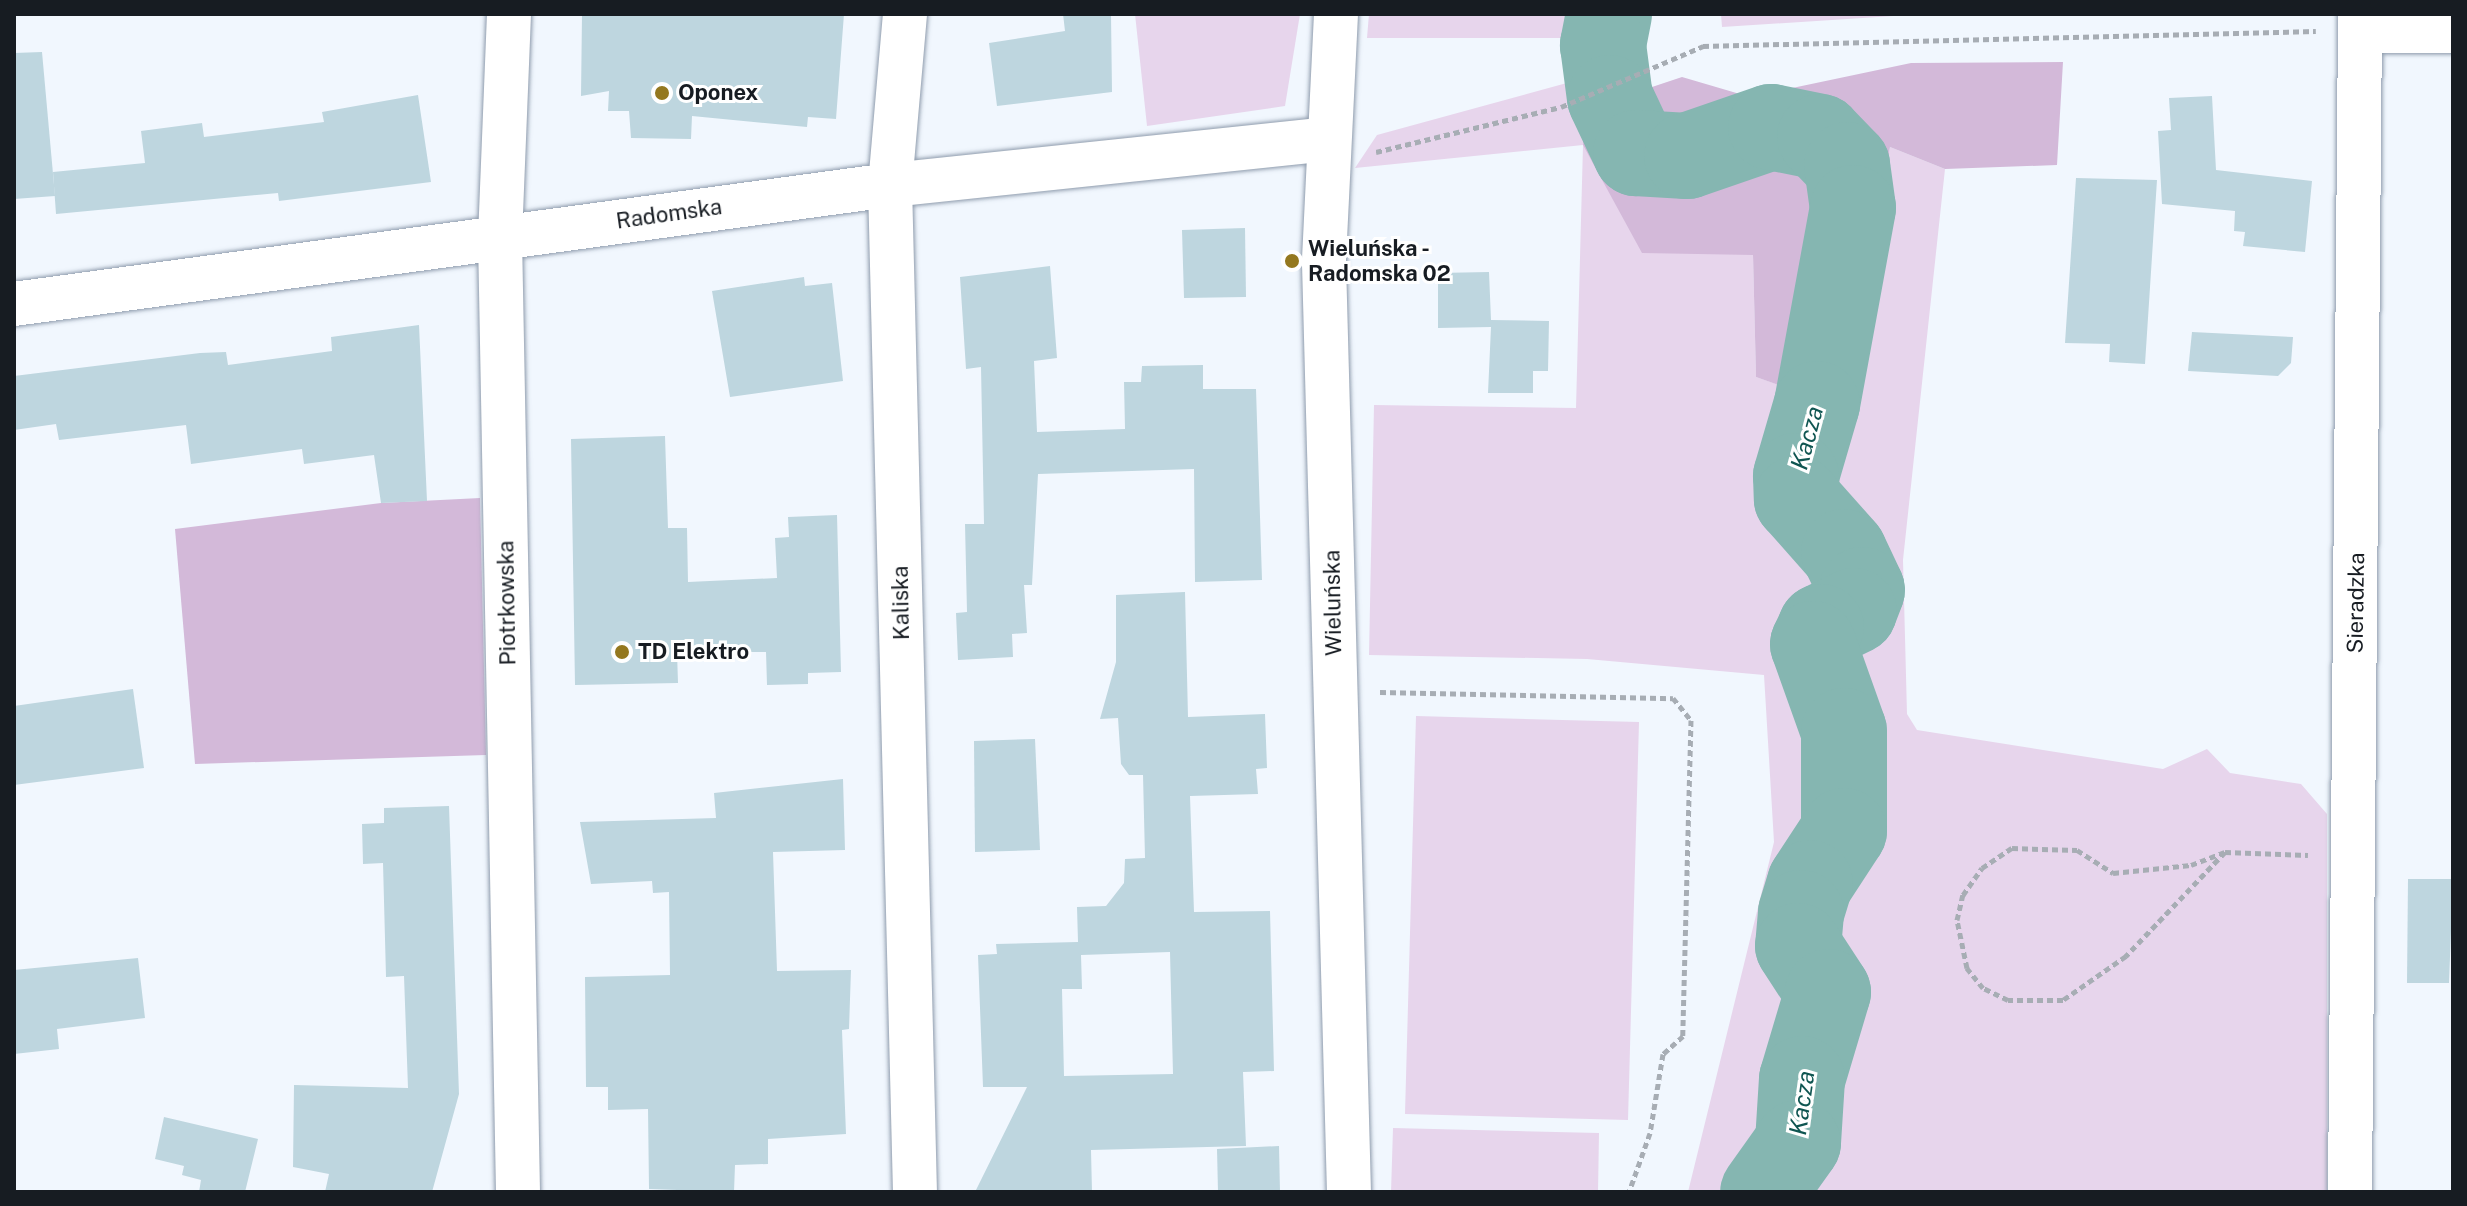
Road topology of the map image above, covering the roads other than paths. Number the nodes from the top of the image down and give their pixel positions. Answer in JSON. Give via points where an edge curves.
{"nodes":[{"id":1,"x":509,"y":14,"type":"edge"},
{"id":2,"x":905,"y":14,"type":"edge"},
{"id":3,"x":1336,"y":14,"type":"edge"},
{"id":4,"x":2360,"y":22,"type":"edge"},
{"id":5,"x":2453,"y":31,"type":"edge"},
{"id":6,"x":1325,"y":139,"type":"junction"},
{"id":7,"x":890,"y":185,"type":"junction"},
{"id":8,"x":500,"y":237,"type":"junction"},
{"id":9,"x":14,"y":304,"type":"edge"},
{"id":10,"x":518,"y":1192,"type":"edge"},
{"id":11,"x":915,"y":1192,"type":"edge"},
{"id":12,"x":1349,"y":1192,"type":"edge"},
{"id":13,"x":2350,"y":1192,"type":"edge"}],
"edges":[{"from":1,"to":8,"type":"street","name":"Piotrkowska"},
{"from":2,"to":7,"type":"street","name":"Kaliska"},
{"from":3,"to":6,"type":"street","name":"Wieluńska"},
{"from":4,"to":5,"type":"street"},
{"from":4,"to":13,"type":"street","name":"Sieradzka"},
{"from":6,"to":7,"type":"street","name":"Radomska"},
{"from":6,"to":12,"type":"street","name":"Wieluńska"},
{"from":7,"to":8,"type":"street","name":"Radomska"},
{"from":7,"to":11,"type":"street","name":"Kaliska"},
{"from":8,"to":9,"type":"street","name":"Radomska"},
{"from":8,"to":10,"type":"street","name":"Piotrkowska"}]}
